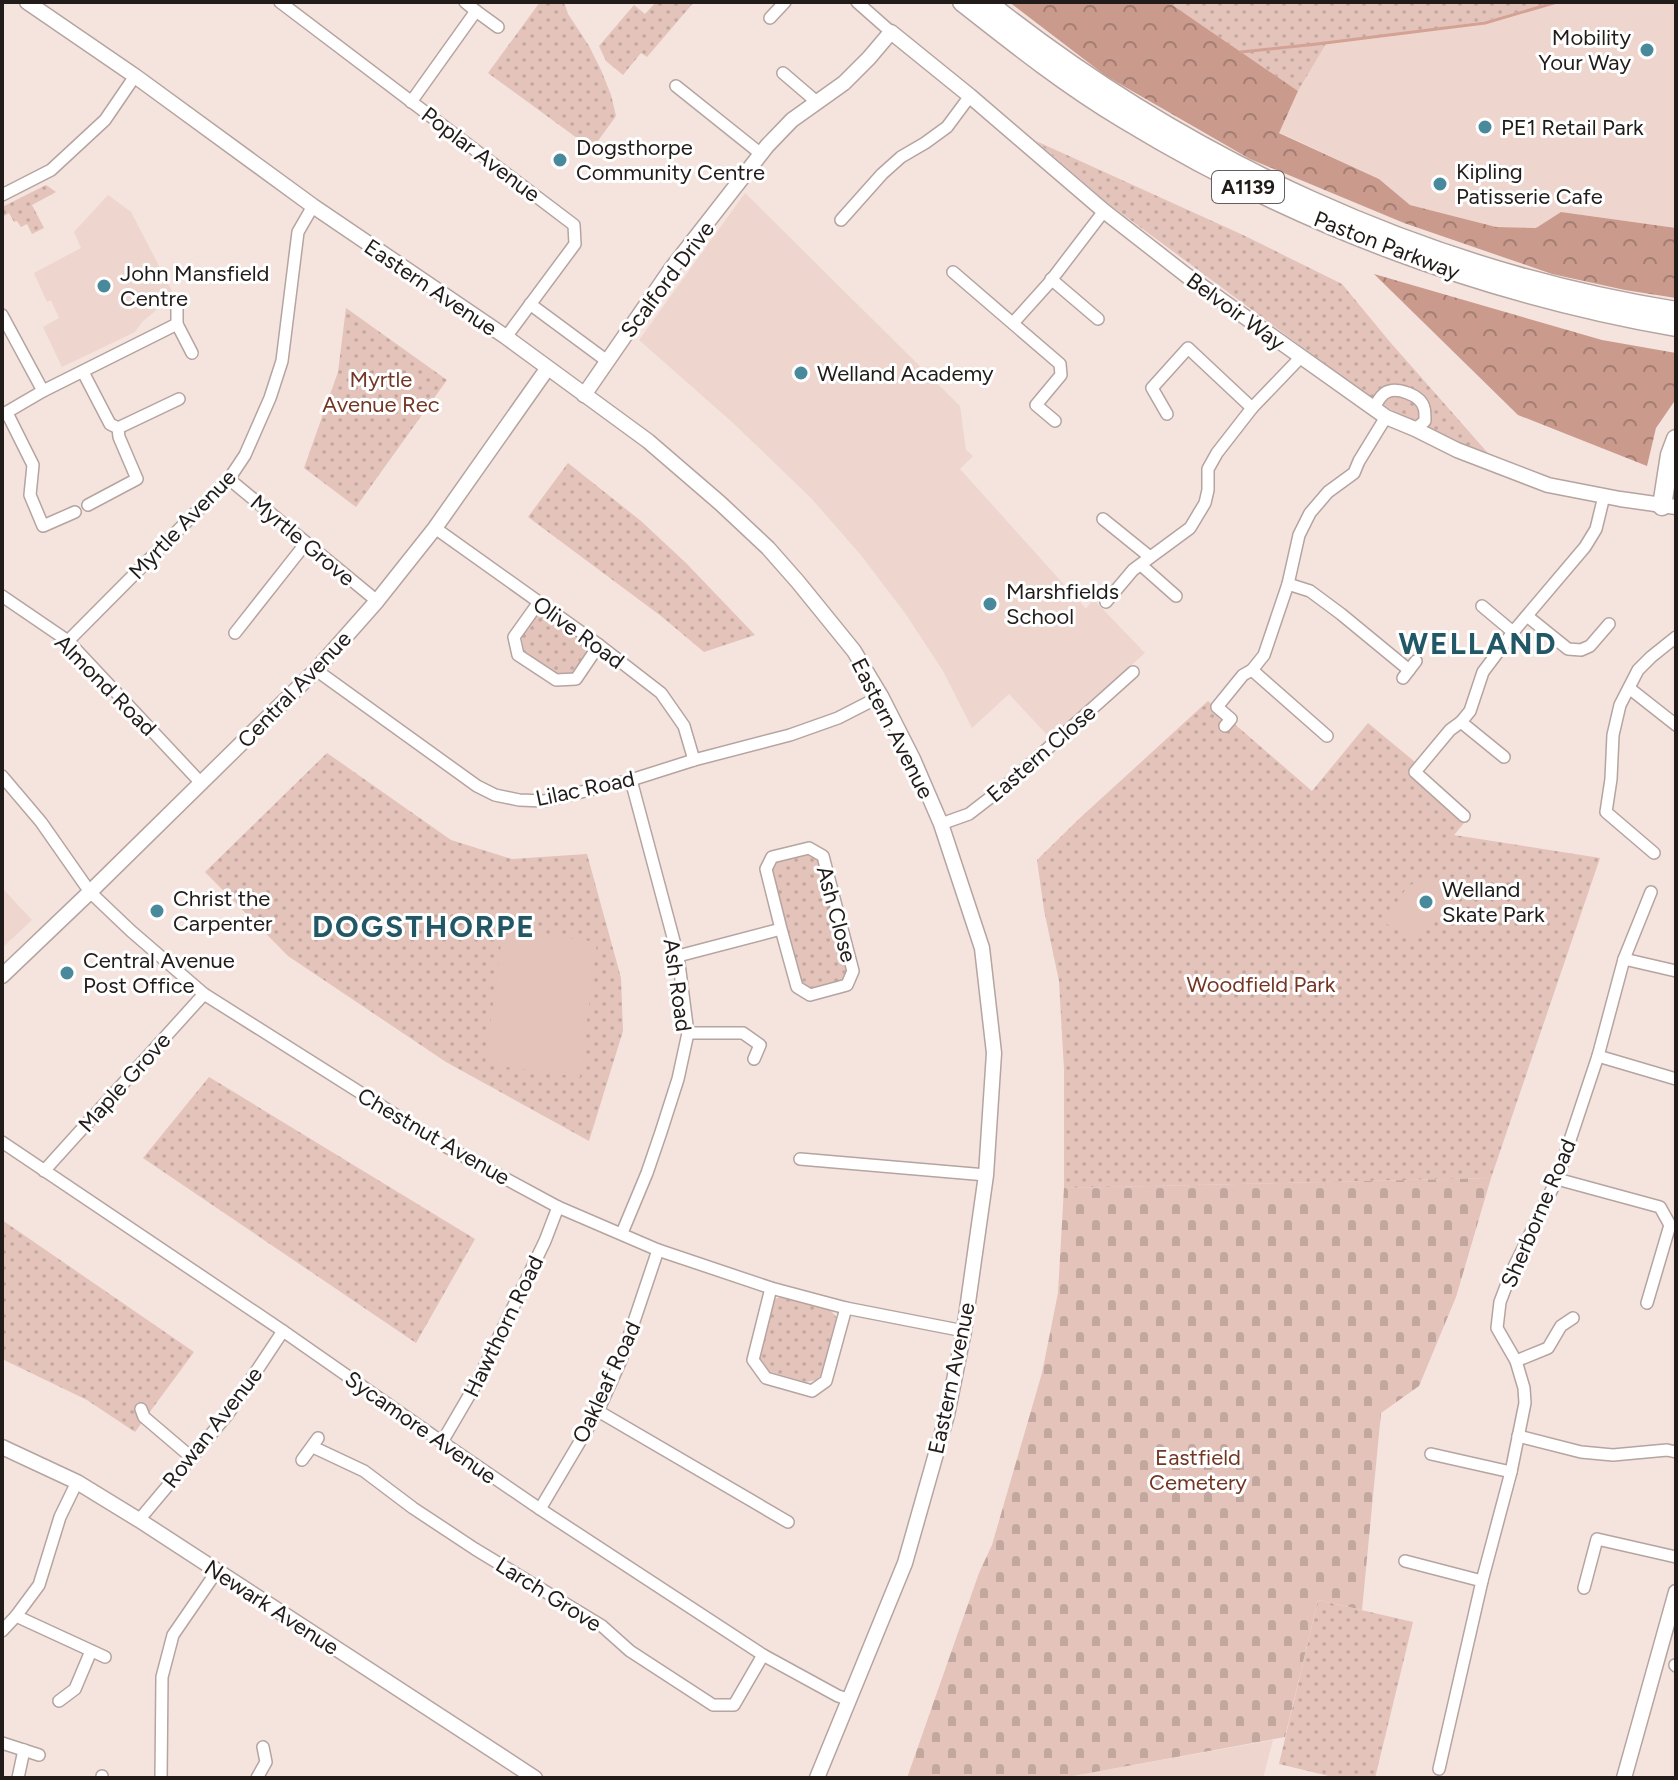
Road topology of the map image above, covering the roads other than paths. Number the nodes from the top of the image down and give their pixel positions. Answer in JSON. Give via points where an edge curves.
{"nodes":[{"id":1,"x":27,"y":2,"type":"edge"},
{"id":2,"x":280,"y":2,"type":"edge"},
{"id":3,"x":465,"y":2,"type":"edge"},
{"id":4,"x":857,"y":2,"type":"edge"},
{"id":5,"x":962,"y":2,"type":"edge"},
{"id":6,"x":987,"y":2,"type":"edge"},
{"id":7,"x":780,"y":3,"type":"edge"},
{"id":8,"x":476,"y":11,"type":"junction"},
{"id":9,"x":770,"y":18,"type":"dead end"},
{"id":10,"x":498,"y":27,"type":"dead end"},
{"id":11,"x":891,"y":32,"type":"junction"},
{"id":12,"x":783,"y":73,"type":"dead end"},
{"id":13,"x":135,"y":76,"type":"junction"},
{"id":14,"x":676,"y":86,"type":"dead end"},
{"id":15,"x":970,"y":96,"type":"junction"},
{"id":16,"x":411,"y":102,"type":"junction"},
{"id":17,"x":818,"y":103,"type":"junction"},
{"id":18,"x":761,"y":154,"type":"junction"},
{"id":19,"x":2,"y":195,"type":"edge"},
{"id":20,"x":313,"y":206,"type":"junction"},
{"id":21,"x":1104,"y":211,"type":"junction"},
{"id":22,"x":841,"y":220,"type":"dead end"},
{"id":23,"x":953,"y":272,"type":"dead end"},
{"id":24,"x":1051,"y":279,"type":"junction"},
{"id":25,"x":177,"y":301,"type":"dead end"},
{"id":26,"x":530,"y":304,"type":"junction"},
{"id":27,"x":1676,"y":311,"type":"edge"},
{"id":28,"x":2,"y":315,"type":"edge"},
{"id":29,"x":1098,"y":319,"type":"dead end"},
{"id":30,"x":1013,"y":323,"type":"junction"},
{"id":31,"x":177,"y":324,"type":"junction"},
{"id":32,"x":1676,"y":327,"type":"edge"},
{"id":33,"x":506,"y":337,"type":"junction"},
{"id":34,"x":192,"y":353,"type":"dead end"},
{"id":35,"x":1300,"y":358,"type":"junction"},
{"id":36,"x":607,"y":361,"type":"junction"},
{"id":37,"x":547,"y":369,"type":"junction"},
{"id":38,"x":83,"y":372,"type":"junction"},
{"id":39,"x":43,"y":391,"type":"junction"},
{"id":40,"x":584,"y":395,"type":"junction"},
{"id":41,"x":179,"y":399,"type":"dead end"},
{"id":42,"x":1252,"y":408,"type":"junction"},
{"id":43,"x":1380,"y":413,"type":"junction"},
{"id":44,"x":5,"y":414,"type":"edge"},
{"id":45,"x":1167,"y":414,"type":"dead end"},
{"id":46,"x":1055,"y":421,"type":"dead end"},
{"id":47,"x":118,"y":428,"type":"junction"},
{"id":48,"x":1415,"y":429,"type":"junction"},
{"id":49,"x":1676,"y":439,"type":"edge"},
{"id":50,"x":229,"y":479,"type":"junction"},
{"id":51,"x":1604,"y":496,"type":"junction"},
{"id":52,"x":88,"y":505,"type":"dead end"},
{"id":53,"x":1669,"y":507,"type":"edge"},
{"id":54,"x":75,"y":512,"type":"dead end"},
{"id":55,"x":1103,"y":519,"type":"dead end"},
{"id":56,"x":435,"y":528,"type":"junction"},
{"id":57,"x":306,"y":543,"type":"junction"},
{"id":58,"x":1145,"y":561,"type":"junction"},
{"id":59,"x":1288,"y":584,"type":"junction"},
{"id":60,"x":2,"y":596,"type":"edge"},
{"id":61,"x":1176,"y":596,"type":"dead end"},
{"id":62,"x":377,"y":601,"type":"junction"},
{"id":63,"x":539,"y":602,"type":"junction"},
{"id":64,"x":1106,"y":602,"type":"dead end"},
{"id":65,"x":1482,"y":606,"type":"dead end"},
{"id":66,"x":1527,"y":616,"type":"junction"},
{"id":67,"x":1609,"y":624,"type":"dead end"},
{"id":68,"x":1513,"y":632,"type":"junction"},
{"id":69,"x":235,"y":633,"type":"dead end"},
{"id":70,"x":1676,"y":637,"type":"edge"},
{"id":71,"x":68,"y":641,"type":"junction"},
{"id":72,"x":599,"y":645,"type":"junction"},
{"id":73,"x":316,"y":670,"type":"junction"},
{"id":74,"x":1252,"y":670,"type":"junction"},
{"id":75,"x":1409,"y":670,"type":"dead end"},
{"id":76,"x":1133,"y":672,"type":"dead end"},
{"id":77,"x":1629,"y":688,"type":"junction"},
{"id":78,"x":881,"y":696,"type":"junction"},
{"id":79,"x":1461,"y":722,"type":"junction"},
{"id":80,"x":1676,"y":725,"type":"edge"},
{"id":81,"x":1225,"y":726,"type":"dead end"},
{"id":82,"x":1327,"y":736,"type":"dead end"},
{"id":83,"x":1504,"y":757,"type":"dead end"},
{"id":84,"x":694,"y":760,"type":"junction"},
{"id":85,"x":2,"y":776,"type":"edge"},
{"id":86,"x":631,"y":780,"type":"junction"},
{"id":87,"x":201,"y":783,"type":"junction"},
{"id":88,"x":1464,"y":816,"type":"dead end"},
{"id":89,"x":941,"y":824,"type":"junction"},
{"id":90,"x":1654,"y":853,"type":"dead end"},
{"id":91,"x":90,"y":892,"type":"junction"},
{"id":92,"x":1651,"y":892,"type":"dead end"},
{"id":93,"x":781,"y":929,"type":"junction"},
{"id":94,"x":678,"y":956,"type":"junction"},
{"id":95,"x":1624,"y":959,"type":"junction"},
{"id":96,"x":1676,"y":971,"type":"edge"},
{"id":97,"x":2,"y":976,"type":"edge"},
{"id":98,"x":204,"y":994,"type":"junction"},
{"id":99,"x":688,"y":1033,"type":"junction"},
{"id":100,"x":1598,"y":1056,"type":"junction"},
{"id":101,"x":754,"y":1059,"type":"dead end"},
{"id":102,"x":1676,"y":1079,"type":"edge"},
{"id":103,"x":2,"y":1142,"type":"edge"},
{"id":104,"x":800,"y":1159,"type":"dead end"},
{"id":105,"x":44,"y":1171,"type":"junction"},
{"id":106,"x":986,"y":1175,"type":"junction"},
{"id":107,"x":1557,"y":1179,"type":"junction"},
{"id":108,"x":558,"y":1207,"type":"junction"},
{"id":109,"x":622,"y":1233,"type":"junction"},
{"id":110,"x":658,"y":1250,"type":"junction"},
{"id":111,"x":771,"y":1288,"type":"junction"},
{"id":112,"x":1647,"y":1303,"type":"dead end"},
{"id":113,"x":846,"y":1308,"type":"junction"},
{"id":114,"x":1573,"y":1318,"type":"dead end"},
{"id":115,"x":283,"y":1331,"type":"junction"},
{"id":116,"x":964,"y":1331,"type":"junction"},
{"id":117,"x":1516,"y":1361,"type":"junction"},
{"id":118,"x":141,"y":1409,"type":"dead end"},
{"id":119,"x":598,"y":1411,"type":"junction"},
{"id":120,"x":1518,"y":1436,"type":"junction"},
{"id":121,"x":442,"y":1442,"type":"junction"},
{"id":122,"x":2,"y":1447,"type":"edge"},
{"id":123,"x":1676,"y":1452,"type":"edge"},
{"id":124,"x":1431,"y":1454,"type":"dead end"},
{"id":125,"x":191,"y":1457,"type":"junction"},
{"id":126,"x":302,"y":1460,"type":"dead end"},
{"id":127,"x":1511,"y":1472,"type":"junction"},
{"id":128,"x":77,"y":1482,"type":"junction"},
{"id":129,"x":540,"y":1509,"type":"junction"},
{"id":130,"x":139,"y":1520,"type":"junction"},
{"id":131,"x":788,"y":1522,"type":"dead end"},
{"id":132,"x":1676,"y":1557,"type":"edge"},
{"id":133,"x":1405,"y":1561,"type":"dead end"},
{"id":134,"x":217,"y":1571,"type":"junction"},
{"id":135,"x":1482,"y":1581,"type":"junction"},
{"id":136,"x":1584,"y":1588,"type":"dead end"},
{"id":137,"x":1676,"y":1592,"type":"edge"},
{"id":138,"x":557,"y":1597,"type":"junction"},
{"id":139,"x":549,"y":1610,"type":"dead end"},
{"id":140,"x":16,"y":1616,"type":"junction"},
{"id":141,"x":2,"y":1631,"type":"edge"},
{"id":142,"x":91,"y":1651,"type":"junction"},
{"id":143,"x":763,"y":1655,"type":"junction"},
{"id":144,"x":105,"y":1657,"type":"dead end"},
{"id":145,"x":848,"y":1699,"type":"junction"},
{"id":146,"x":59,"y":1701,"type":"dead end"},
{"id":147,"x":2,"y":1743,"type":"edge"},
{"id":148,"x":263,"y":1747,"type":"dead end"},
{"id":149,"x":24,"y":1750,"type":"junction"},
{"id":150,"x":39,"y":1755,"type":"dead end"},
{"id":151,"x":1439,"y":1769,"type":"dead end"},
{"id":152,"x":18,"y":1778,"type":"edge"},
{"id":153,"x":160,"y":1778,"type":"edge"},
{"id":154,"x":257,"y":1778,"type":"edge"},
{"id":155,"x":535,"y":1778,"type":"edge"},
{"id":156,"x":817,"y":1778,"type":"edge"},
{"id":157,"x":1624,"y":1778,"type":"edge"}],
"edges":[{"from":1,"to":13,"type":"street","name":"Eastern Avenue"},
{"from":2,"to":16,"type":"street","name":"Poplar Avenue"},
{"from":3,"to":8,"type":"street"},
{"from":4,"to":11,"type":"street","name":"Belvoir Way"},
{"from":5,"to":32,"type":"highway","name":"Paston Parkway","number":"A1139","via":[[1121,118],[1287,207],[1480,280]]},
{"from":6,"to":27,"type":"highway","name":"Paston Parkway","number":"A1139","via":[[1129,104],[1294,192],[1484,266]]},
{"from":7,"to":9,"type":"street"},
{"from":8,"to":10,"type":"street"},
{"from":8,"to":16,"type":"street"},
{"from":11,"to":15,"type":"street","name":"Belvoir Way"},
{"from":11,"to":17,"type":"street","name":"Scalford Drive"},
{"from":12,"to":17,"type":"street"},
{"from":13,"to":19,"type":"street","via":[[105,120],[51,170]]},
{"from":13,"to":20,"type":"street","name":"Eastern Avenue"},
{"from":14,"to":18,"type":"street"},
{"from":15,"to":21,"type":"street","name":"Belvoir Way"},
{"from":15,"to":22,"type":"street","via":[[947,127],[901,157]]},
{"from":16,"to":26,"type":"street","name":"Poplar Avenue","via":[[574,225],[575,244]]},
{"from":17,"to":18,"type":"street","name":"Scalford Drive","via":[[792,120]]},
{"from":18,"to":36,"type":"street","name":"Scalford Drive"},
{"from":20,"to":33,"type":"street","name":"Eastern Avenue"},
{"from":20,"to":50,"type":"street","name":"Myrtle Avenue","via":[[298,232],[282,361],[245,455]]},
{"from":21,"to":24,"type":"street"},
{"from":21,"to":35,"type":"street","name":"Belvoir Way"},
{"from":23,"to":30,"type":"street"},
{"from":24,"to":29,"type":"street"},
{"from":24,"to":30,"type":"street"},
{"from":25,"to":31,"type":"street"},
{"from":26,"to":33,"type":"street","name":"Poplar Avenue"},
{"from":26,"to":36,"type":"street"},
{"from":28,"to":39,"type":"street"},
{"from":30,"to":46,"type":"street","via":[[1060,364],[1061,375],[1036,405]]},
{"from":31,"to":34,"type":"street"},
{"from":31,"to":38,"type":"street"},
{"from":33,"to":37,"type":"street","name":"Eastern Avenue"},
{"from":35,"to":42,"type":"street"},
{"from":35,"to":43,"type":"street","name":"Belvoir Way"},
{"from":36,"to":40,"type":"street","name":"Scalford Drive"},
{"from":37,"to":40,"type":"street","name":"Eastern Avenue"},
{"from":37,"to":56,"type":"street","name":"Central Avenue"},
{"from":38,"to":39,"type":"street"},
{"from":38,"to":47,"type":"street","via":[[110,424]]},
{"from":39,"to":44,"type":"street"},
{"from":40,"to":78,"type":"street","name":"Eastern Avenue","via":[[648,441],[768,548],[854,651]]},
{"from":41,"to":47,"type":"street"},
{"from":42,"to":45,"type":"street","via":[[1188,348],[1152,388]]},
{"from":42,"to":58,"type":"street","via":[[1210,464],[1205,503],[1190,528]]},
{"from":43,"to":48,"type":"street","name":"Belvoir Way"},
{"from":43,"to":48,"type":"street","via":[[1384,393],[1401,390],[1425,409],[1425,421]]},
{"from":43,"to":59,"type":"street","via":[[1354,473],[1310,513]]},
{"from":44,"to":54,"type":"street","via":[[33,465],[30,495],[43,526]]},
{"from":47,"to":52,"type":"street","via":[[137,479]]},
{"from":48,"to":51,"type":"street","name":"Belvoir Way","via":[[1544,483]]},
{"from":49,"to":53,"type":"highway","via":[[1670,455]]},
{"from":50,"to":57,"type":"street","name":"Myrtle Grove"},
{"from":50,"to":71,"type":"street","name":"Myrtle Avenue"},
{"from":51,"to":53,"type":"street","name":"Belvoir Way"},
{"from":51,"to":66,"type":"street","via":[[1596,529]]},
{"from":55,"to":58,"type":"street"},
{"from":56,"to":62,"type":"street","name":"Central Avenue"},
{"from":56,"to":63,"type":"street","name":"Olive Road"},
{"from":57,"to":62,"type":"street","name":"Myrtle Grove"},
{"from":57,"to":69,"type":"street"},
{"from":58,"to":61,"type":"street"},
{"from":58,"to":64,"type":"street"},
{"from":59,"to":74,"type":"street","via":[[1264,655]]},
{"from":59,"to":75,"type":"street","via":[[1310,591]]},
{"from":60,"to":71,"type":"street","name":"Almond Road"},
{"from":62,"to":73,"type":"street","name":"Central Avenue"},
{"from":63,"to":72,"type":"street","name":"Olive Road"},
{"from":63,"to":72,"type":"street","via":[[514,637],[518,655],[556,680],[576,679]]},
{"from":65,"to":68,"type":"street"},
{"from":66,"to":67,"type":"street","via":[[1568,649],[1590,646]]},
{"from":66,"to":68,"type":"street"},
{"from":68,"to":79,"type":"street","via":[[1483,672]]},
{"from":70,"to":77,"type":"street","via":[[1638,670]]},
{"from":71,"to":87,"type":"street","name":"Almond Road"},
{"from":72,"to":84,"type":"street","name":"Olive Road","via":[[667,700],[684,726]]},
{"from":73,"to":86,"type":"street","name":"Lilac Road","via":[[495,795],[544,801]]},
{"from":73,"to":87,"type":"street","name":"Central Avenue"},
{"from":74,"to":81,"type":"street","via":[[1217,707],[1231,719]]},
{"from":74,"to":82,"type":"street"},
{"from":76,"to":89,"type":"street","name":"Eastern Close","via":[[1009,783],[969,814]]},
{"from":77,"to":80,"type":"street"},
{"from":77,"to":90,"type":"street","via":[[1613,735],[1606,812]]},
{"from":78,"to":84,"type":"street","name":"Lilac Road","via":[[790,735]]},
{"from":78,"to":89,"type":"street","name":"Eastern Avenue"},
{"from":79,"to":83,"type":"street"},
{"from":79,"to":88,"type":"street","via":[[1415,772]]},
{"from":84,"to":86,"type":"street","name":"Lilac Road"},
{"from":85,"to":91,"type":"street","name":"Chestnut Avenue"},
{"from":86,"to":94,"type":"street","name":"Ash Road"},
{"from":87,"to":91,"type":"street","name":"Central Avenue"},
{"from":89,"to":106,"type":"street","name":"Eastern Avenue","via":[[982,948],[994,1053]]},
{"from":91,"to":97,"type":"street","name":"Central Avenue"},
{"from":91,"to":98,"type":"street","name":"Chestnut Avenue"},
{"from":92,"to":95,"type":"street","name":"Sherborne Road"},
{"from":93,"to":93,"type":"street","name":"Ash Close","via":[[766,869],[772,857],[809,848],[823,856],[853,971],[847,985],[810,995],[797,987]]},
{"from":93,"to":94,"type":"street"},
{"from":94,"to":99,"type":"street","name":"Ash Road"},
{"from":95,"to":96,"type":"street"},
{"from":95,"to":100,"type":"street","name":"Sherborne Road"},
{"from":98,"to":105,"type":"street","name":"Maple Grove"},
{"from":98,"to":108,"type":"street","name":"Chestnut Avenue","via":[[443,1145]]},
{"from":99,"to":101,"type":"street","via":[[743,1033],[760,1045]]},
{"from":99,"to":109,"type":"street","name":"Ash Road","via":[[661,1132]]},
{"from":100,"to":102,"type":"street"},
{"from":100,"to":107,"type":"street","name":"Sherborne Road"},
{"from":103,"to":105,"type":"street","name":"Sycamore Avenue"},
{"from":104,"to":106,"type":"street"},
{"from":105,"to":115,"type":"street","name":"Sycamore Avenue"},
{"from":106,"to":116,"type":"street","name":"Eastern Avenue"},
{"from":107,"to":112,"type":"street","via":[[1660,1207],[1670,1225]]},
{"from":107,"to":117,"type":"street","name":"Sherborne Road","via":[[1500,1302],[1497,1328]]},
{"from":108,"to":109,"type":"street","name":"Chestnut Avenue"},
{"from":108,"to":121,"type":"street","name":"Hawthorn Road","via":[[477,1382]]},
{"from":109,"to":110,"type":"street","name":"Chestnut Avenue"},
{"from":110,"to":111,"type":"street","name":"Chestnut Avenue"},
{"from":110,"to":119,"type":"street","name":"Oakleaf Road"},
{"from":111,"to":113,"type":"street","name":"Chestnut Avenue"},
{"from":111,"to":113,"type":"street","via":[[753,1360],[766,1378],[812,1391],[826,1381]]},
{"from":113,"to":116,"type":"street","name":"Chestnut Avenue"},
{"from":114,"to":117,"type":"street","via":[[1561,1326],[1548,1348]]},
{"from":115,"to":121,"type":"street","name":"Sycamore Avenue"},
{"from":115,"to":125,"type":"street","name":"Rowan Avenue","via":[[228,1414]]},
{"from":116,"to":145,"type":"street","name":"Eastern Avenue","via":[[947,1415],[905,1563]]},
{"from":117,"to":120,"type":"street","name":"Sherborne Road","via":[[1525,1403]]},
{"from":118,"to":125,"type":"street"},
{"from":119,"to":129,"type":"street","name":"Oakleaf Road"},
{"from":119,"to":131,"type":"street"},
{"from":120,"to":123,"type":"street","via":[[1581,1452]]},
{"from":120,"to":127,"type":"street","name":"Sherborne Road"},
{"from":121,"to":129,"type":"street","name":"Sycamore Avenue"},
{"from":122,"to":128,"type":"street","name":"Newark Avenue"},
{"from":124,"to":127,"type":"street"},
{"from":125,"to":130,"type":"street","name":"Rowan Avenue"},
{"from":126,"to":138,"type":"street","name":"Larch Grove","via":[[316,1443]]},
{"from":127,"to":135,"type":"street","name":"Sherborne Road"},
{"from":128,"to":130,"type":"street","name":"Newark Avenue"},
{"from":128,"to":140,"type":"street","via":[[39,1585]]},
{"from":129,"to":143,"type":"street","name":"Sycamore Avenue"},
{"from":130,"to":134,"type":"street","name":"Newark Avenue"},
{"from":132,"to":136,"type":"street","via":[[1597,1539]]},
{"from":133,"to":135,"type":"street"},
{"from":134,"to":153,"type":"street","via":[[173,1635],[165,1663]]},
{"from":134,"to":155,"type":"street","name":"Newark Avenue"},
{"from":135,"to":151,"type":"street","name":"Sherborne Road"},
{"from":137,"to":157,"type":"street"},
{"from":138,"to":139,"type":"street"},
{"from":138,"to":143,"type":"street","name":"Larch Grove","via":[[713,1705],[734,1705]]},
{"from":140,"to":141,"type":"street"},
{"from":140,"to":142,"type":"street"},
{"from":142,"to":144,"type":"street"},
{"from":142,"to":146,"type":"street","via":[[75,1689]]},
{"from":143,"to":145,"type":"street","name":"Sycamore Avenue"},
{"from":145,"to":156,"type":"street","name":"Eastern Avenue"},
{"from":147,"to":149,"type":"street"},
{"from":148,"to":154,"type":"street","via":[[266,1762]]},
{"from":149,"to":150,"type":"street"},
{"from":149,"to":152,"type":"street"}]}
